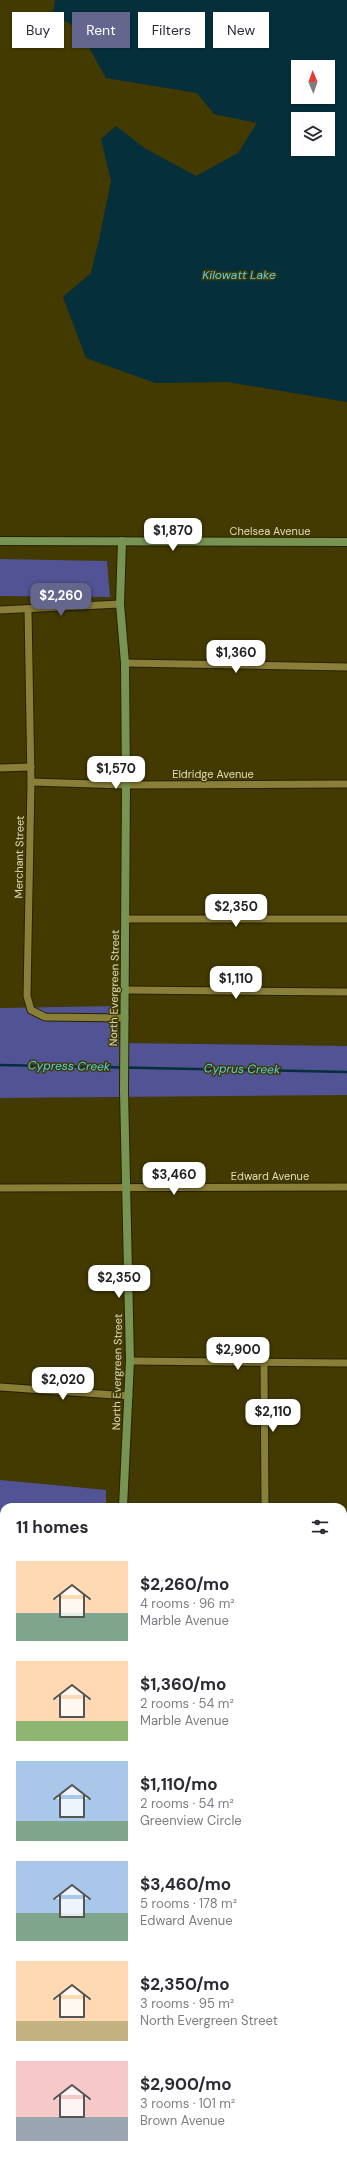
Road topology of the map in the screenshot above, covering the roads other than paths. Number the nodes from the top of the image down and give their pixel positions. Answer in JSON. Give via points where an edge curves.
{"nodes":[{"id":1,"x":0,"y":541,"type":"edge"},
{"id":2,"x":122,"y":542,"type":"junction"},
{"id":3,"x":347,"y":542,"type":"edge"},
{"id":4,"x":120,"y":604,"type":"junction"},
{"id":5,"x":28,"y":609,"type":"junction"},
{"id":6,"x":0,"y":610,"type":"edge"},
{"id":7,"x":125,"y":663,"type":"junction"},
{"id":8,"x":347,"y":667,"type":"edge"},
{"id":9,"x":31,"y":767,"type":"junction"},
{"id":10,"x":0,"y":768,"type":"edge"},
{"id":11,"x":31,"y":782,"type":"junction"},
{"id":12,"x":347,"y":784,"type":"edge"},
{"id":13,"x":126,"y":785,"type":"junction"},
{"id":14,"x":126,"y":919,"type":"junction"},
{"id":15,"x":347,"y":919,"type":"edge"},
{"id":16,"x":126,"y":990,"type":"junction"},
{"id":17,"x":347,"y":992,"type":"edge"},
{"id":18,"x":125,"y":1018,"type":"junction"},
{"id":19,"x":128,"y":1187,"type":"junction"},
{"id":20,"x":347,"y":1187,"type":"edge"},
{"id":21,"x":0,"y":1188,"type":"edge"},
{"id":22,"x":130,"y":1361,"type":"junction"},
{"id":23,"x":264,"y":1361,"type":"junction"},
{"id":24,"x":347,"y":1363,"type":"edge"},
{"id":25,"x":0,"y":1387,"type":"edge"},
{"id":26,"x":128,"y":1396,"type":"junction"},
{"id":27,"x":124,"y":1503,"type":"edge"},
{"id":28,"x":265,"y":1503,"type":"edge"}],
"edges":[{"from":1,"to":2,"type":"street","name":"Chelsea Avenue"},
{"from":2,"to":3,"type":"street","name":"Chelsea Avenue"},
{"from":2,"to":4,"type":"street","name":"North Evergreen Street"},
{"from":4,"to":5,"type":"street"},
{"from":4,"to":7,"type":"street","name":"North Evergreen Street"},
{"from":5,"to":6,"type":"street"},
{"from":5,"to":9,"type":"street","name":"Merchant Street"},
{"from":7,"to":8,"type":"street"},
{"from":7,"to":13,"type":"street","name":"North Evergreen Street"},
{"from":9,"to":10,"type":"street"},
{"from":9,"to":11,"type":"street","name":"Merchant Street"},
{"from":11,"to":13,"type":"street","name":"Eldridge Avenue"},
{"from":11,"to":18,"type":"street","name":"Merchant Street","via":[[27,996],[31,1010],[45,1017]]},
{"from":12,"to":13,"type":"street","name":"Eldridge Avenue"},
{"from":13,"to":14,"type":"street","name":"North Evergreen Street"},
{"from":14,"to":15,"type":"street"},
{"from":14,"to":16,"type":"street","name":"North Evergreen Street"},
{"from":16,"to":17,"type":"street"},
{"from":16,"to":18,"type":"street","name":"North Evergreen Street"},
{"from":18,"to":19,"type":"street","name":"North Evergreen Street","via":[[124,1091]]},
{"from":19,"to":20,"type":"street","name":"Edward Avenue"},
{"from":19,"to":21,"type":"street","name":"Edward Avenue"},
{"from":19,"to":22,"type":"street","name":"North Evergreen Street"},
{"from":22,"to":23,"type":"street"},
{"from":22,"to":26,"type":"street","name":"North Evergreen Street"},
{"from":23,"to":24,"type":"street"},
{"from":23,"to":28,"type":"street"},
{"from":25,"to":26,"type":"street"},
{"from":26,"to":27,"type":"street","name":"North Evergreen Street"}]}
